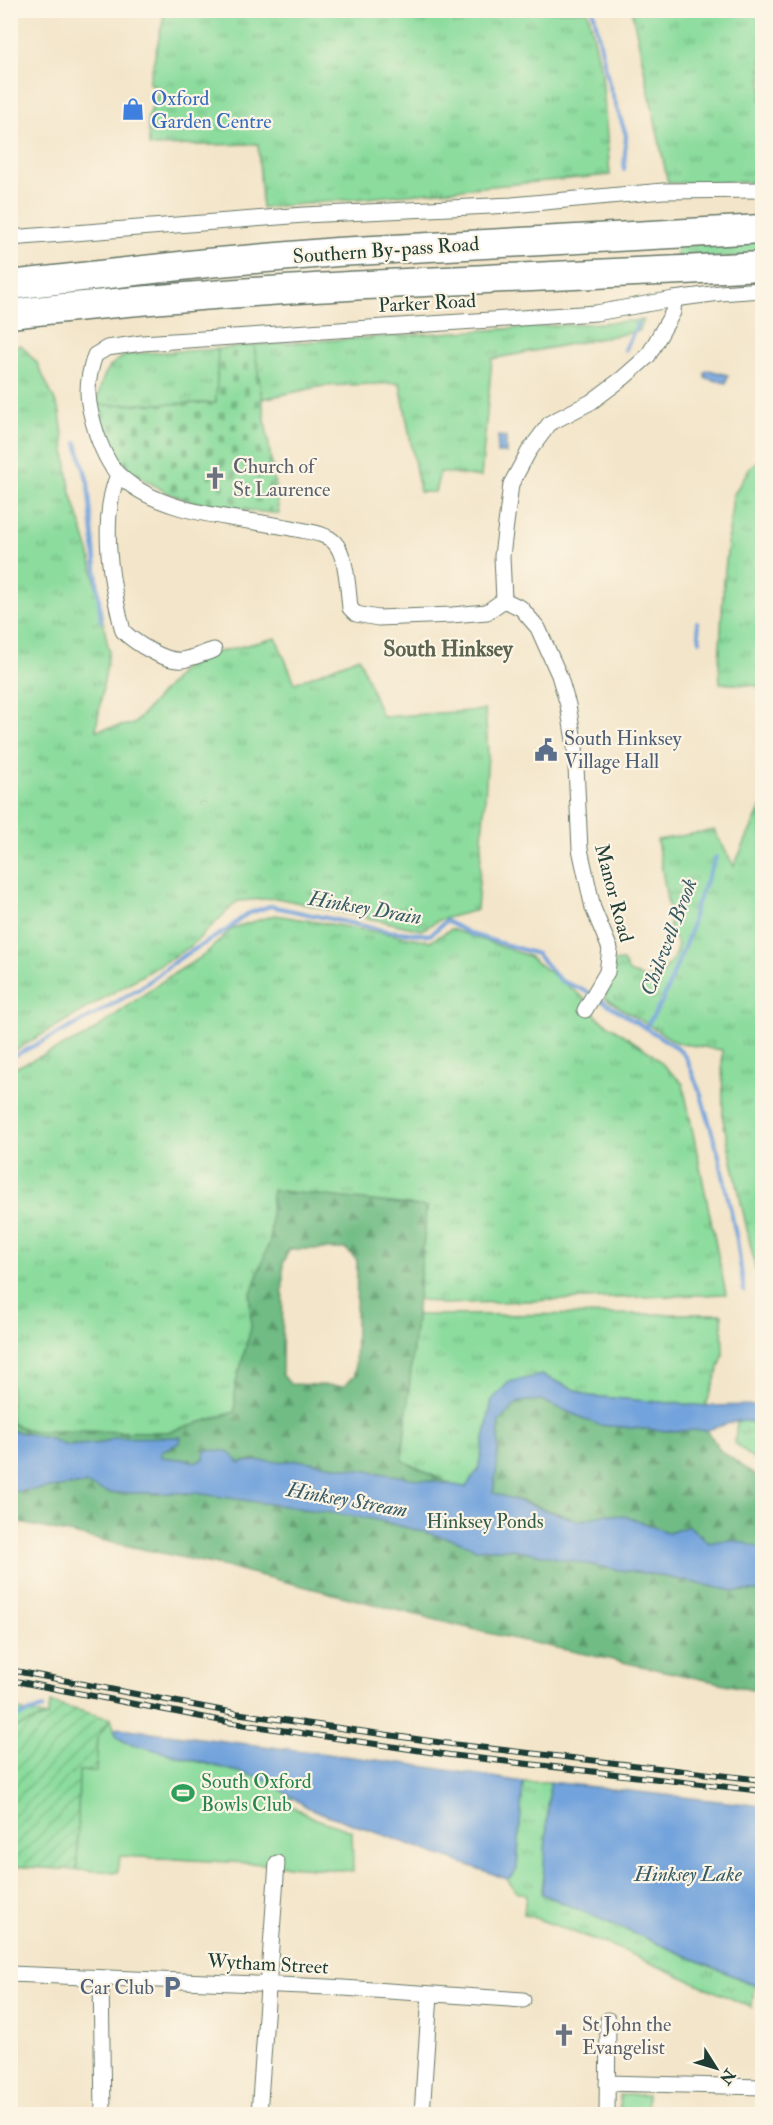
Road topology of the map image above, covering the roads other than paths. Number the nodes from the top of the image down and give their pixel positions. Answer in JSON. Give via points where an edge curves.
{"nodes":[{"id":1,"x":762,"y":190,"type":"edge"},
{"id":2,"x":762,"y":229,"type":"edge"},
{"id":3,"x":10,"y":238,"type":"edge"},
{"id":4,"x":762,"y":266,"type":"edge"},
{"id":5,"x":10,"y":285,"type":"edge"},
{"id":6,"x":762,"y":290,"type":"edge"},
{"id":7,"x":674,"y":299,"type":"junction"},
{"id":8,"x":10,"y":314,"type":"edge"},
{"id":9,"x":118,"y":475,"type":"junction"},
{"id":10,"x":504,"y":600,"type":"junction"},
{"id":11,"x":214,"y":650,"type":"dead end"},
{"id":12,"x":591,"y":1001,"type":"dead end"},
{"id":13,"x":277,"y":1863,"type":"dead end"},
{"id":14,"x":10,"y":1974,"type":"edge"},
{"id":15,"x":101,"y":1978,"type":"junction"},
{"id":16,"x":268,"y":1984,"type":"junction"},
{"id":17,"x":430,"y":1995,"type":"junction"},
{"id":18,"x":524,"y":2000,"type":"dead end"},
{"id":19,"x":608,"y":2020,"type":"dead end"},
{"id":20,"x":607,"y":2083,"type":"junction"},
{"id":21,"x":762,"y":2086,"type":"edge"},
{"id":22,"x":103,"y":2115,"type":"edge"},
{"id":23,"x":260,"y":2115,"type":"edge"},
{"id":24,"x":422,"y":2115,"type":"edge"},
{"id":25,"x":607,"y":2115,"type":"edge"}],
"edges":[{"from":1,"to":3,"type":"street","via":[[663,191],[512,205],[304,215]]},
{"from":2,"to":5,"type":"highway","name":"Southern By-pass Road","via":[[337,252],[207,262]]},
{"from":4,"to":8,"type":"highway","name":"Southern By-pass Road","via":[[217,295]]},
{"from":6,"to":7,"type":"street","name":"Parker Road"},
{"from":7,"to":9,"type":"street","name":"Parker Road","via":[[596,314],[107,348],[95,355],[87,385],[90,412],[102,450]]},
{"from":7,"to":10,"type":"street","via":[[673,312],[648,356],[591,402],[550,423],[529,451],[511,484],[502,556]]},
{"from":9,"to":10,"type":"street","via":[[146,494],[180,507],[327,536],[337,544],[345,568],[350,608],[356,614],[378,618],[488,612]]},
{"from":9,"to":11,"type":"street","via":[[107,518],[112,576],[123,631],[154,653],[181,660]]},
{"from":10,"to":12,"type":"street","name":"Manor Road","via":[[521,608],[538,628],[568,705],[575,746],[580,849],[593,908],[610,949],[607,972]]},
{"from":13,"to":16,"type":"street"},
{"from":14,"to":15,"type":"street","name":"Wytham Street"},
{"from":15,"to":16,"type":"street","name":"Wytham Street"},
{"from":15,"to":22,"type":"street"},
{"from":16,"to":17,"type":"street","name":"Wytham Street"},
{"from":16,"to":23,"type":"street"},
{"from":17,"to":18,"type":"street","name":"Wytham Street"},
{"from":17,"to":24,"type":"street"},
{"from":19,"to":20,"type":"street"},
{"from":20,"to":21,"type":"street"},
{"from":20,"to":25,"type":"street"}]}
